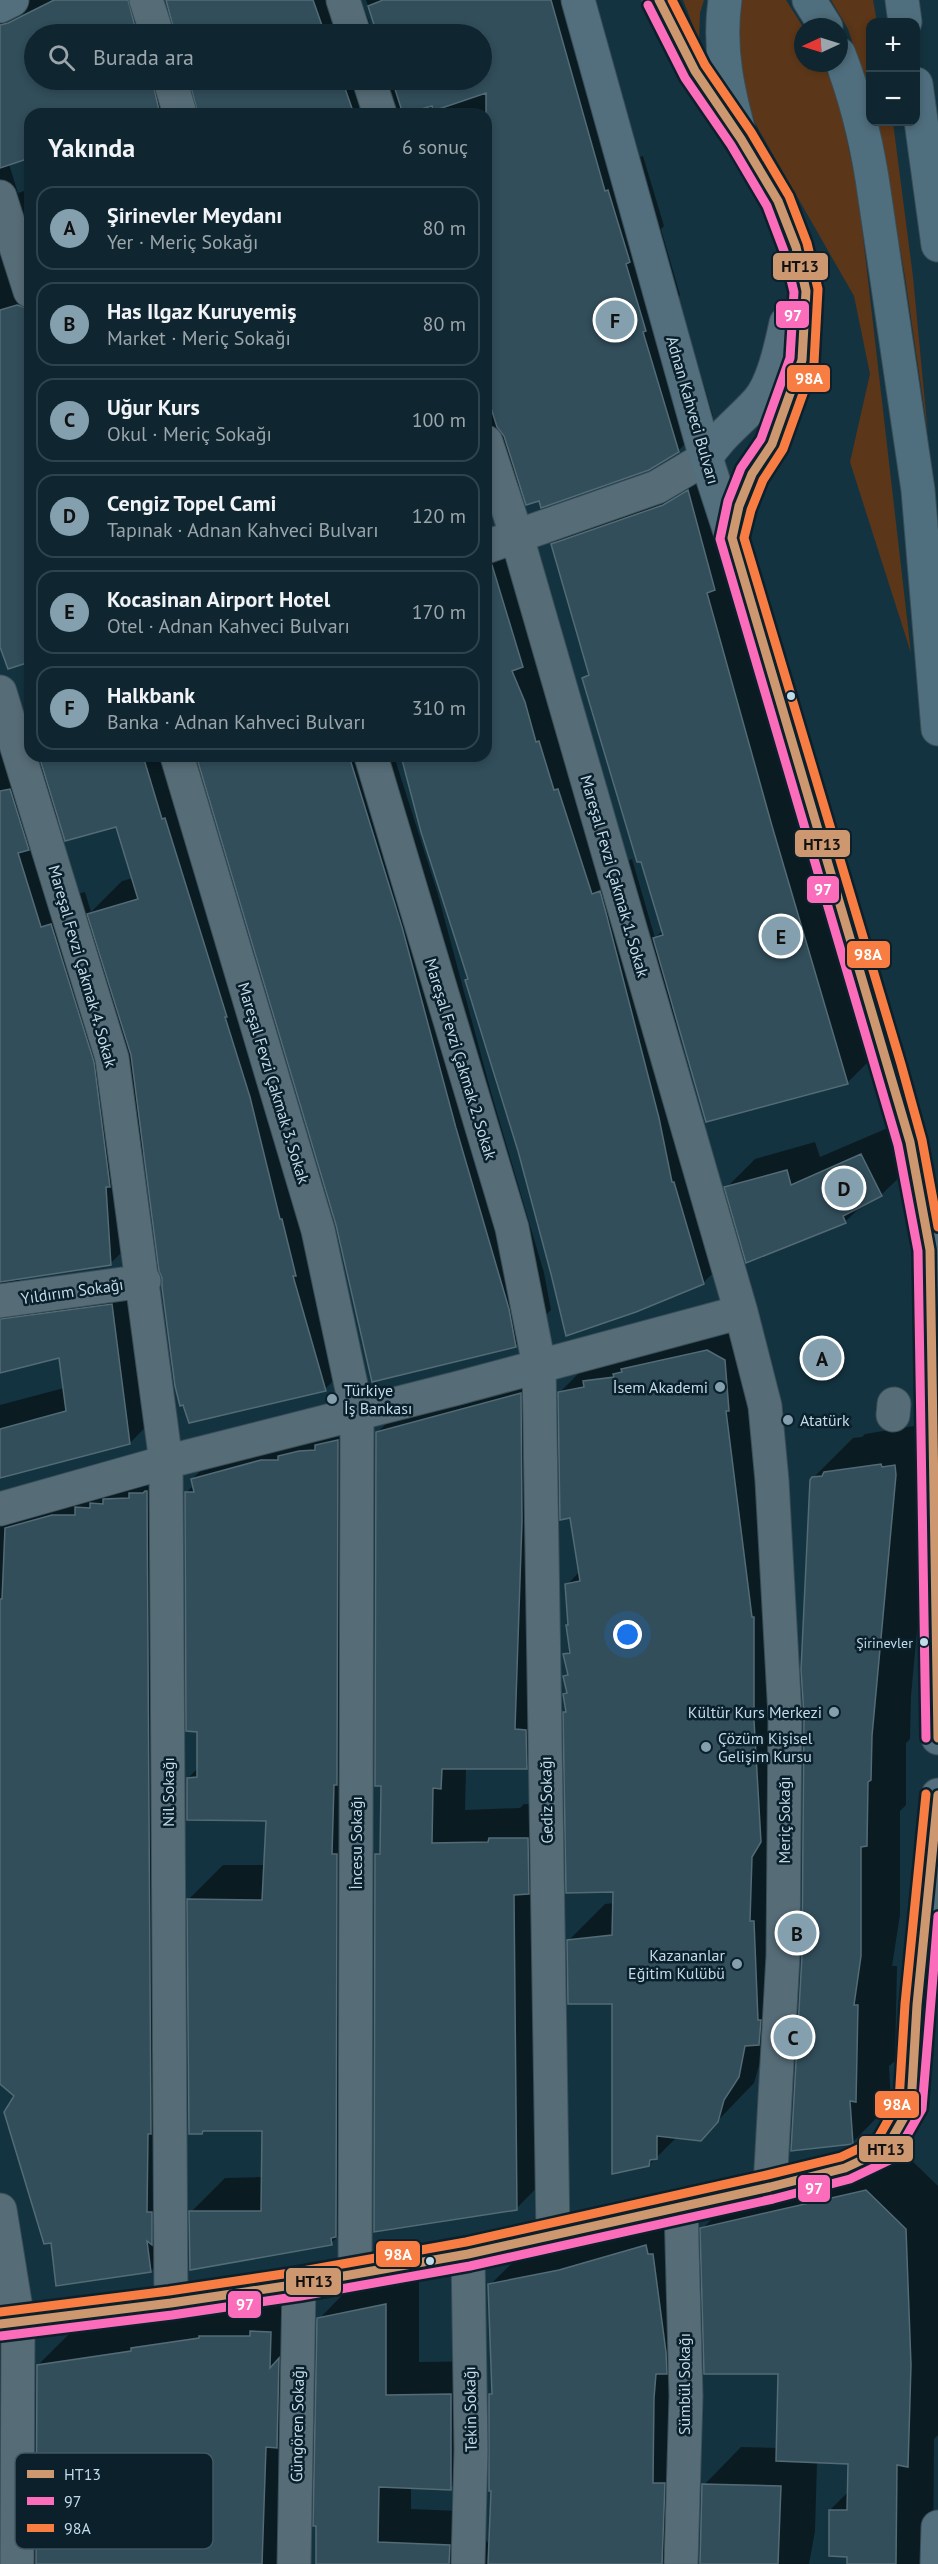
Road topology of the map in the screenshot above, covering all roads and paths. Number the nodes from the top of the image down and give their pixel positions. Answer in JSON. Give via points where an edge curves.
{"nodes":[{"id":1,"x":12,"y":0,"type":"edge"},
{"id":2,"x":147,"y":0,"type":"edge"},
{"id":3,"x":343,"y":0,"type":"edge"},
{"id":4,"x":578,"y":0,"type":"edge"},
{"id":5,"x":659,"y":0,"type":"edge"},
{"id":6,"x":725,"y":0,"type":"edge"},
{"id":7,"x":809,"y":0,"type":"edge"},
{"id":8,"x":902,"y":0,"type":"edge"},
{"id":9,"x":0,"y":6,"type":"edge"},
{"id":10,"x":820,"y":18,"type":"edge"},
{"id":11,"x":904,"y":18,"type":"edge"},
{"id":12,"x":154,"y":24,"type":"edge"},
{"id":13,"x":351,"y":24,"type":"edge"},
{"id":14,"x":846,"y":72,"type":"edge"},
{"id":15,"x":173,"y":90,"type":"edge"},
{"id":16,"x":372,"y":90,"type":"edge"},
{"id":17,"x":178,"y":108,"type":"edge"},
{"id":18,"x":378,"y":108,"type":"edge"},
{"id":19,"x":920,"y":119,"type":"edge"},
{"id":20,"x":741,"y":139,"type":"junction"},
{"id":21,"x":0,"y":197,"type":"edge"},
{"id":22,"x":938,"y":245,"type":"edge"},
{"id":23,"x":796,"y":247,"type":"junction"},
{"id":24,"x":24,"y":272,"type":"edge"},
{"id":25,"x":706,"y":458,"type":"junction"},
{"id":26,"x":492,"y":460,"type":"edge"},
{"id":27,"x":517,"y":537,"type":"junction"},
{"id":28,"x":732,"y":538,"type":"junction"},
{"id":29,"x":492,"y":545,"type":"edge"},
{"id":30,"x":8,"y":698,"type":"edge"},
{"id":31,"x":938,"y":729,"type":"edge"},
{"id":32,"x":24,"y":753,"type":"edge"},
{"id":33,"x":26,"y":762,"type":"edge"},
{"id":34,"x":179,"y":762,"type":"edge"},
{"id":35,"x":373,"y":762,"type":"edge"},
{"id":36,"x":144,"y":1281,"type":"junction"},
{"id":37,"x":0,"y":1301,"type":"edge"},
{"id":38,"x":741,"y":1312,"type":"junction"},
{"id":39,"x":539,"y":1365,"type":"junction"},
{"id":40,"x":357,"y":1413,"type":"junction"},
{"id":41,"x":166,"y":1462,"type":"junction"},
{"id":42,"x":0,"y":1509,"type":"edge"},
{"id":43,"x":938,"y":1738,"type":"edge"},
{"id":44,"x":938,"y":1795,"type":"edge"},
{"id":45,"x":770,"y":2187,"type":"junction"},
{"id":46,"x":681,"y":2205,"type":"junction"},
{"id":47,"x":0,"y":2210,"type":"edge"},
{"id":48,"x":553,"y":2234,"type":"junction"},
{"id":49,"x":468,"y":2254,"type":"junction"},
{"id":50,"x":355,"y":2274,"type":"junction"},
{"id":51,"x":300,"y":2284,"type":"junction"},
{"id":52,"x":171,"y":2303,"type":"junction"},
{"id":53,"x":9,"y":2323,"type":"edge"},
{"id":54,"x":15,"y":2504,"type":"edge"},
{"id":55,"x":938,"y":2527,"type":"edge"},
{"id":56,"x":17,"y":2549,"type":"edge"},
{"id":57,"x":17,"y":2564,"type":"edge"},
{"id":58,"x":294,"y":2564,"type":"edge"},
{"id":59,"x":468,"y":2564,"type":"edge"},
{"id":60,"x":681,"y":2564,"type":"edge"},
{"id":61,"x":937,"y":2564,"type":"edge"}],
"edges":[{"from":1,"to":9,"type":"main road"},
{"from":2,"to":12,"type":"street"},
{"from":3,"to":13,"type":"street"},
{"from":4,"to":25,"type":"main road","name":"Adnan Kahveci Bulvarı"},
{"from":5,"to":20,"type":"main road","via":[[695,71]]},
{"from":6,"to":20,"type":"highway","via":[[723,56]]},
{"from":7,"to":10,"type":"highway"},
{"from":8,"to":11,"type":"highway"},
{"from":14,"to":31,"type":"highway","via":[[864,131],[918,490]]},
{"from":15,"to":17,"type":"street"},
{"from":16,"to":18,"type":"street"},
{"from":19,"to":22,"type":"highway"},
{"from":20,"to":23,"type":"main road","via":[[778,201]]},
{"from":21,"to":24,"type":"street"},
{"from":23,"to":25,"type":"main road","via":[[778,360],[759,400],[716,441]]},
{"from":23,"to":28,"type":"main road","via":[[806,291],[802,360],[772,444],[752,474],[739,506]]},
{"from":25,"to":27,"type":"street","via":[[657,487]]},
{"from":25,"to":28,"type":"main road","name":"Adnan Kahveci Bulvarı"},
{"from":26,"to":27,"type":"street","name":"Mareşal Fevzi Çakmak 1. Sokak"},
{"from":27,"to":29,"type":"street"},
{"from":27,"to":38,"type":"street","name":"Mareşal Fevzi Çakmak 1. Sokak"},
{"from":28,"to":43,"type":"main road","name":"Adnan Kahveci Bulvarı","via":[[887,1058],[910,1142],[930,1250]]},
{"from":30,"to":32,"type":"street","name":"Mareşal Fevzi Çakmak 4. Sokak"},
{"from":33,"to":36,"type":"street","name":"Mareşal Fevzi Çakmak 4. Sokak","via":[[112,1058]]},
{"from":34,"to":40,"type":"street","name":"Mareşal Fevzi Çakmak 3. Sokak","via":[[318,1230]]},
{"from":35,"to":39,"type":"street","name":"Mareşal Fevzi Çakmak 2. Sokak","via":[[512,1228]]},
{"from":36,"to":37,"type":"street","name":"Yıldırım Sokağı"},
{"from":36,"to":41,"type":"street","name":"Nil Sokağı"},
{"from":38,"to":39,"type":"street"},
{"from":38,"to":45,"type":"street","name":"Meriç Sokağı","via":[[765,1406],[785,1716],[783,1956]]},
{"from":39,"to":40,"type":"street"},
{"from":39,"to":48,"type":"street","name":"Gediz Sokağı"},
{"from":40,"to":41,"type":"street"},
{"from":40,"to":50,"type":"street","name":"İncesu Sokağı"},
{"from":41,"to":42,"type":"street"},
{"from":41,"to":52,"type":"street","name":"Nil Sokağı"},
{"from":44,"to":45,"type":"main road","via":[[911,2105],[886,2149],[844,2168]]},
{"from":45,"to":46,"type":"main road"},
{"from":46,"to":48,"type":"main road"},
{"from":46,"to":60,"type":"street","name":"Sümbül Sokağı","via":[[686,2396]]},
{"from":47,"to":53,"type":"street"},
{"from":48,"to":49,"type":"main road"},
{"from":49,"to":50,"type":"main road"},
{"from":49,"to":59,"type":"street","name":"Tekin Sokağı"},
{"from":50,"to":51,"type":"main road"},
{"from":51,"to":52,"type":"main road"},
{"from":51,"to":58,"type":"street","name":"Güngören Sokağı"},
{"from":52,"to":53,"type":"main road"},
{"from":53,"to":54,"type":"street"},
{"from":55,"to":61,"type":"main road"},
{"from":56,"to":57,"type":"street"}]}
